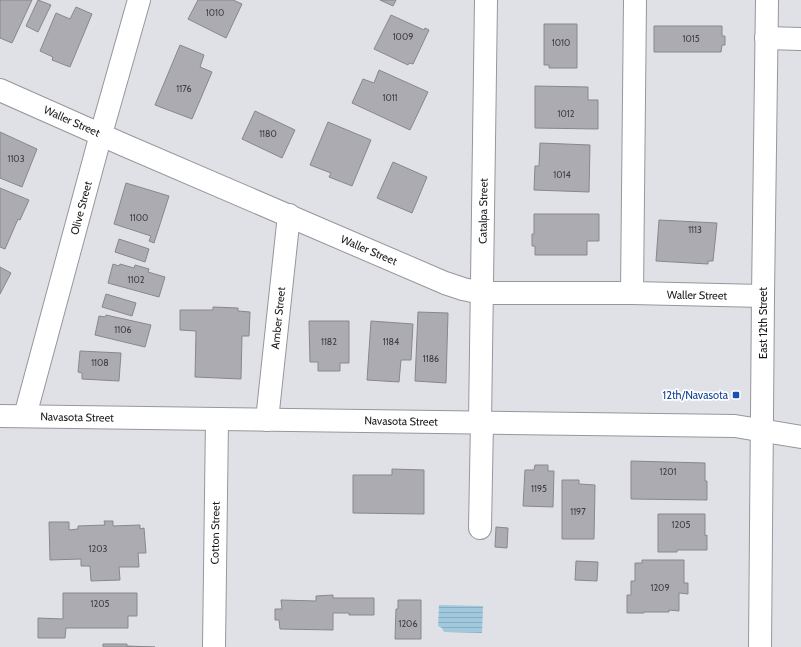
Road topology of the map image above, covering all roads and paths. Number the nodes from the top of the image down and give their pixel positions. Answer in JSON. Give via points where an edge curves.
{"nodes":[{"id":1,"x":139,"y":0,"type":"edge"},
{"id":2,"x":486,"y":0,"type":"edge"},
{"id":3,"x":635,"y":0,"type":"edge"},
{"id":4,"x":767,"y":0,"type":"edge"},
{"id":5,"x":766,"y":38,"type":"junction"},
{"id":6,"x":801,"y":39,"type":"edge"},
{"id":7,"x":0,"y":90,"type":"edge"},
{"id":8,"x":101,"y":134,"type":"junction"},
{"id":9,"x":289,"y":215,"type":"junction"},
{"id":10,"x":482,"y":293,"type":"junction"},
{"id":11,"x":632,"y":293,"type":"junction"},
{"id":12,"x":763,"y":296,"type":"junction"},
{"id":13,"x":0,"y":416,"type":"edge"},
{"id":14,"x":25,"y":416,"type":"junction"},
{"id":15,"x":217,"y":419,"type":"junction"},
{"id":16,"x":267,"y":420,"type":"junction"},
{"id":17,"x":481,"y":422,"type":"junction"},
{"id":18,"x":762,"y":430,"type":"junction"},
{"id":19,"x":801,"y":437,"type":"edge"},
{"id":20,"x":480,"y":528,"type":"dead end"},
{"id":21,"x":214,"y":647,"type":"edge"},
{"id":22,"x":760,"y":647,"type":"edge"}],
"edges":[{"from":1,"to":8,"type":"street","name":"Olive Street"},
{"from":2,"to":10,"type":"street","name":"Catalpa Street"},
{"from":3,"to":11,"type":"street"},
{"from":4,"to":5,"type":"street","name":"East 12th Street"},
{"from":5,"to":6,"type":"street"},
{"from":5,"to":12,"type":"street","name":"East 12th Street"},
{"from":7,"to":8,"type":"street","name":"Waller Street"},
{"from":8,"to":9,"type":"street","name":"Waller Street"},
{"from":8,"to":14,"type":"street","name":"Olive Street"},
{"from":9,"to":10,"type":"street","name":"Waller Street","via":[[445,283]]},
{"from":9,"to":16,"type":"street","name":"Amber Street"},
{"from":10,"to":11,"type":"street","name":"Waller Street"},
{"from":10,"to":17,"type":"street","name":"Catalpa Street"},
{"from":11,"to":12,"type":"street","name":"Waller Street"},
{"from":12,"to":18,"type":"street","name":"East 12th Street"},
{"from":13,"to":14,"type":"street","name":"Navasota Street"},
{"from":14,"to":15,"type":"street","name":"Navasota Street"},
{"from":15,"to":16,"type":"street","name":"Navasota Street"},
{"from":15,"to":21,"type":"street","name":"Cotton Street"},
{"from":16,"to":17,"type":"street","name":"Navasota Street"},
{"from":17,"to":18,"type":"street","name":"Navasota Street","via":[[735,426]]},
{"from":17,"to":20,"type":"street","name":"Catalpa Street"},
{"from":18,"to":19,"type":"street","name":"Navasota Street"},
{"from":18,"to":22,"type":"street","name":"East 12th Street"}]}
